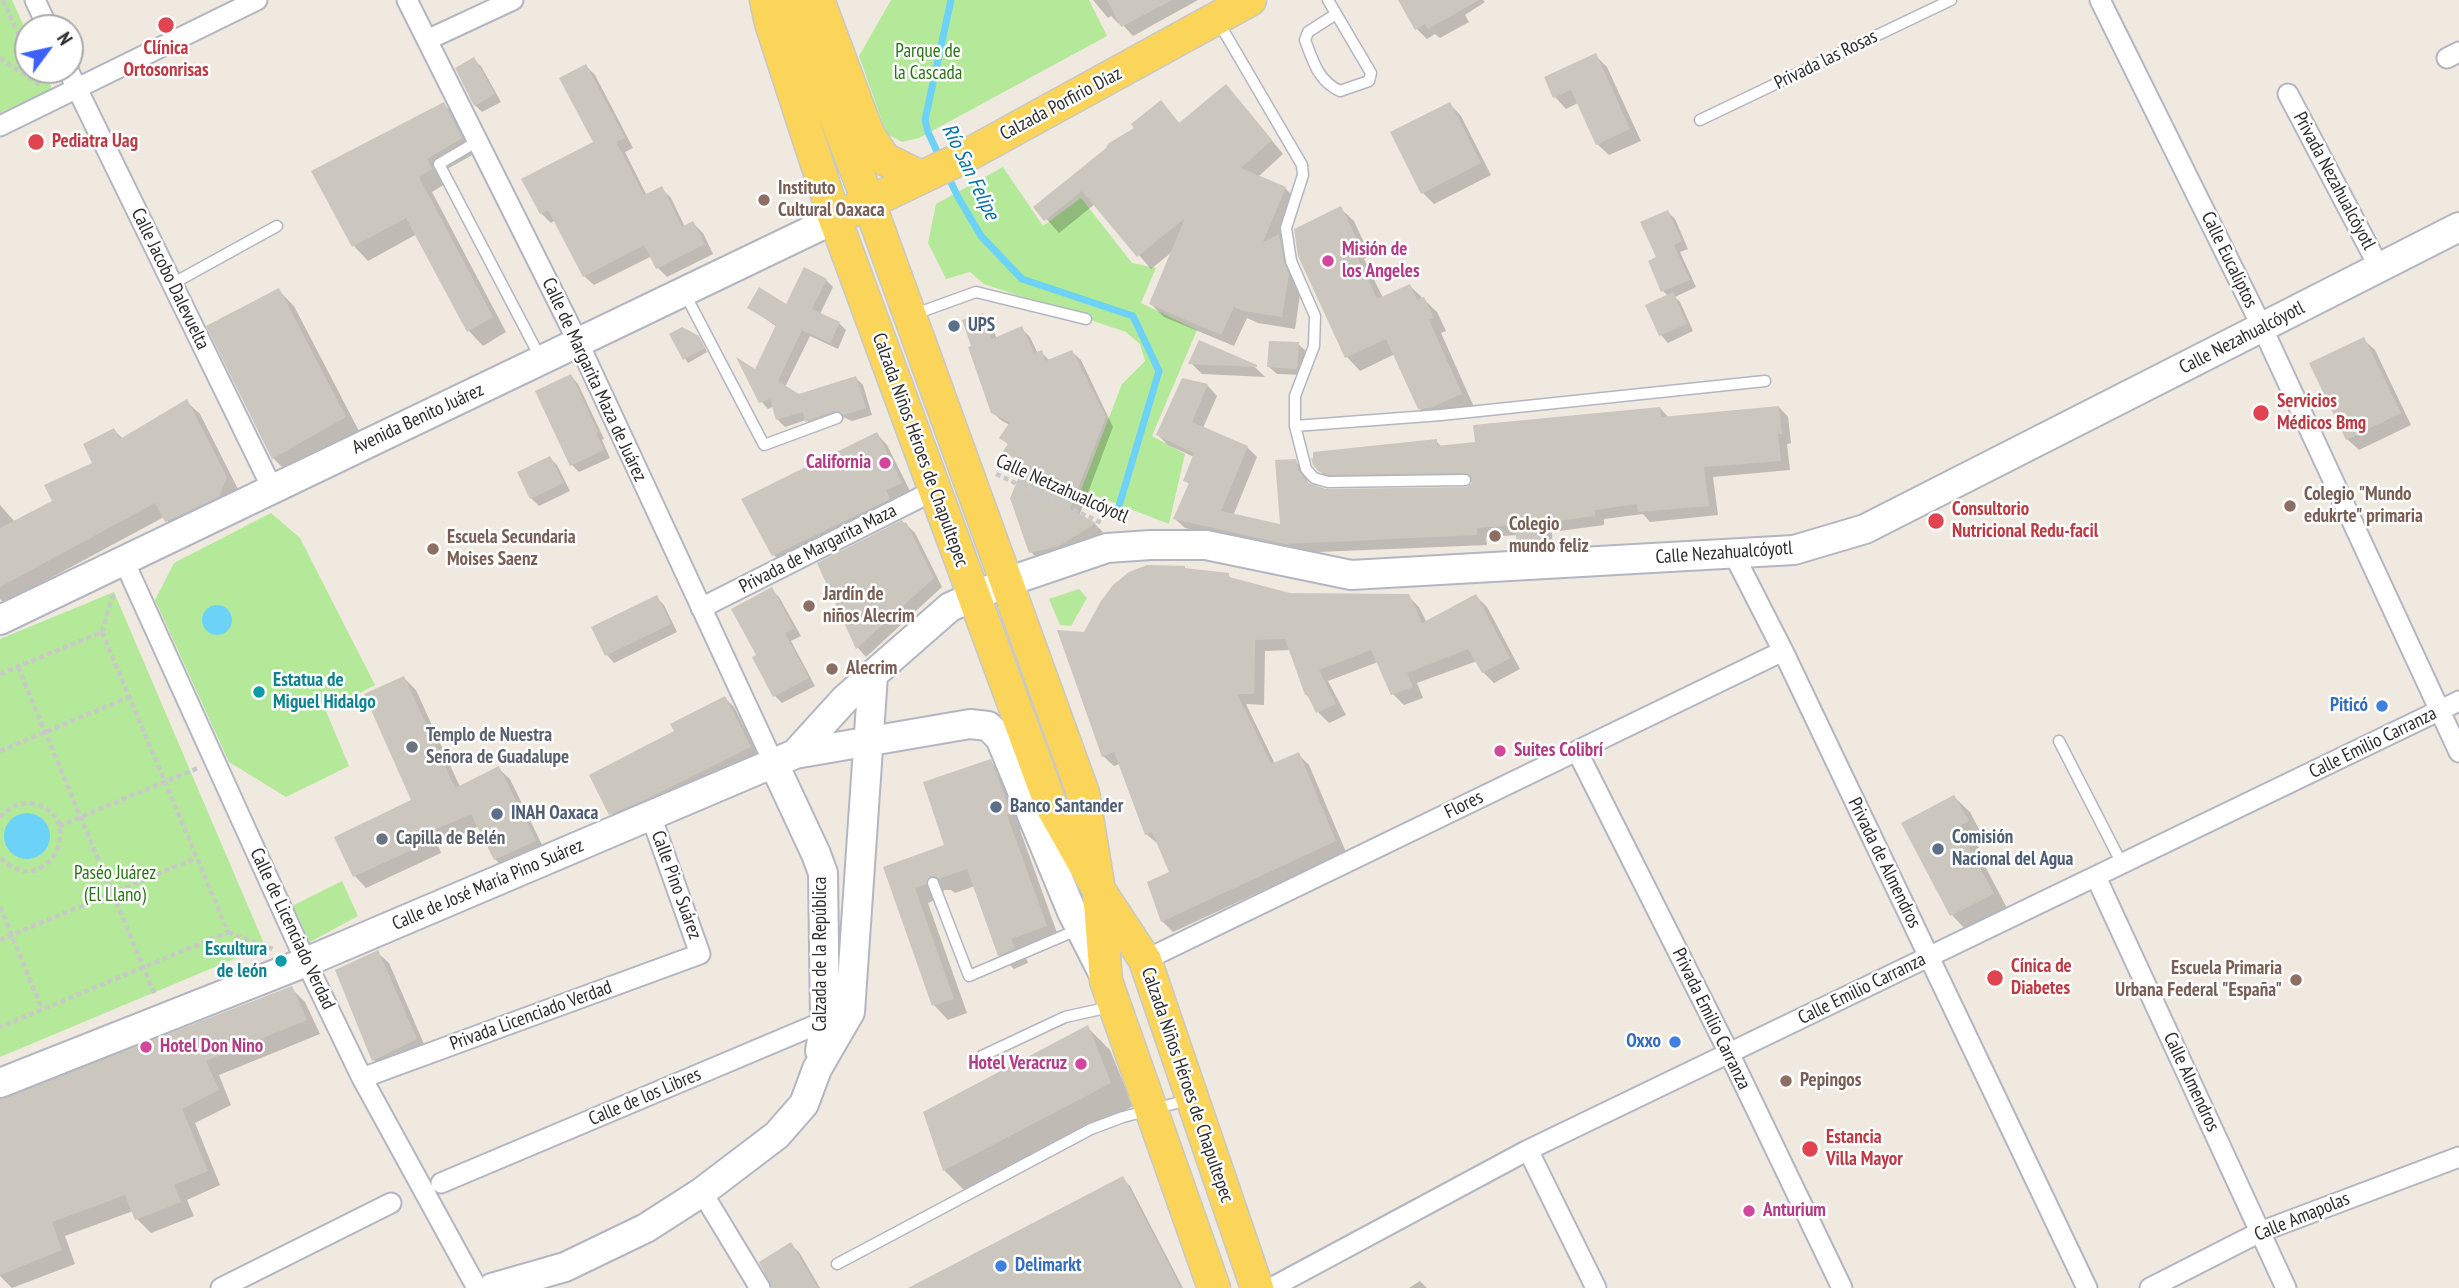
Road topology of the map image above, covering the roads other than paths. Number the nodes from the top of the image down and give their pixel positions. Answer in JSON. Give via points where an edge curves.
{"nodes":[{"id":1,"x":257,"y":0,"type":"edge"},
{"id":2,"x":407,"y":0,"type":"edge"},
{"id":3,"x":513,"y":0,"type":"edge"},
{"id":4,"x":766,"y":0,"type":"edge"},
{"id":5,"x":790,"y":0,"type":"edge"},
{"id":6,"x":818,"y":0,"type":"edge"},
{"id":7,"x":1250,"y":0,"type":"edge"},
{"id":8,"x":1328,"y":0,"type":"edge"},
{"id":9,"x":1951,"y":0,"type":"edge"},
{"id":10,"x":2100,"y":0,"type":"edge"},
{"id":11,"x":1336,"y":14,"type":"junction"},
{"id":12,"x":1217,"y":19,"type":"junction"},
{"id":13,"x":427,"y":40,"type":"junction"},
{"id":14,"x":75,"y":84,"type":"edge"},
{"id":15,"x":77,"y":89,"type":"junction"},
{"id":16,"x":2288,"y":94,"type":"dead end"},
{"id":17,"x":1700,"y":120,"type":"dead end"},
{"id":18,"x":0,"y":125,"type":"edge"},
{"id":19,"x":478,"y":141,"type":"junction"},
{"id":20,"x":921,"y":177,"type":"junction"},
{"id":21,"x":869,"y":203,"type":"junction"},
{"id":22,"x":835,"y":219,"type":"junction"},
{"id":23,"x":277,"y":226,"type":"dead end"},
{"id":24,"x":2459,"y":227,"type":"edge"},
{"id":25,"x":2379,"y":267,"type":"junction"},
{"id":26,"x":172,"y":284,"type":"junction"},
{"id":27,"x":685,"y":292,"type":"junction"},
{"id":28,"x":910,"y":316,"type":"junction"},
{"id":29,"x":1086,"y":319,"type":"dead end"},
{"id":30,"x":2262,"y":327,"type":"junction"},
{"id":31,"x":579,"y":344,"type":"junction"},
{"id":32,"x":542,"y":361,"type":"junction"},
{"id":33,"x":1765,"y":381,"type":"dead end"},
{"id":34,"x":837,"y":418,"type":"dead end"},
{"id":35,"x":1295,"y":426,"type":"junction"},
{"id":36,"x":1465,"y":480,"type":"dead end"},
{"id":37,"x":272,"y":488,"type":"junction"},
{"id":38,"x":935,"y":491,"type":"junction"},
{"id":39,"x":1733,"y":553,"type":"junction"},
{"id":40,"x":124,"y":561,"type":"junction"},
{"id":41,"x":1007,"y":582,"type":"junction"},
{"id":42,"x":974,"y":597,"type":"junction"},
{"id":43,"x":701,"y":608,"type":"junction"},
{"id":44,"x":0,"y":620,"type":"edge"},
{"id":45,"x":1783,"y":651,"type":"junction"},
{"id":46,"x":873,"y":675,"type":"junction"},
{"id":47,"x":2459,"y":701,"type":"edge"},
{"id":48,"x":2439,"y":711,"type":"junction"},
{"id":49,"x":2059,"y":741,"type":"dead end"},
{"id":50,"x":869,"y":742,"type":"junction"},
{"id":51,"x":1577,"y":751,"type":"junction"},
{"id":52,"x":2459,"y":752,"type":"edge"},
{"id":53,"x":785,"y":759,"type":"junction"},
{"id":54,"x":651,"y":816,"type":"junction"},
{"id":55,"x":2122,"y":864,"type":"junction"},
{"id":56,"x":2096,"y":877,"type":"junction"},
{"id":57,"x":933,"y":883,"type":"dead end"},
{"id":58,"x":1099,"y":890,"type":"junction"},
{"id":59,"x":1080,"y":928,"type":"junction"},
{"id":60,"x":700,"y":954,"type":"joint"},
{"id":61,"x":1930,"y":957,"type":"junction"},
{"id":62,"x":1145,"y":960,"type":"junction"},
{"id":63,"x":306,"y":962,"type":"junction"},
{"id":64,"x":1110,"y":993,"type":"junction"},
{"id":65,"x":837,"y":1016,"type":"junction"},
{"id":66,"x":1728,"y":1053,"type":"junction"},
{"id":67,"x":982,"y":1056,"type":"dead end"},
{"id":68,"x":362,"y":1078,"type":"junction"},
{"id":69,"x":0,"y":1083,"type":"edge"},
{"id":70,"x":1192,"y":1099,"type":"junction"},
{"id":71,"x":1150,"y":1109,"type":"junction"},
{"id":72,"x":1528,"y":1150,"type":"junction"},
{"id":73,"x":2459,"y":1157,"type":"edge"},
{"id":74,"x":441,"y":1183,"type":"dead end"},
{"id":75,"x":702,"y":1192,"type":"junction"},
{"id":76,"x":391,"y":1203,"type":"dead end"},
{"id":77,"x":2260,"y":1233,"type":"junction"},
{"id":78,"x":837,"y":1264,"type":"dead end"},
{"id":79,"x":221,"y":1288,"type":"edge"},
{"id":80,"x":477,"y":1288,"type":"edge"},
{"id":81,"x":492,"y":1288,"type":"edge"},
{"id":82,"x":760,"y":1288,"type":"edge"},
{"id":83,"x":1214,"y":1288,"type":"edge"},
{"id":84,"x":1257,"y":1288,"type":"edge"},
{"id":85,"x":1271,"y":1288,"type":"edge"},
{"id":86,"x":1596,"y":1288,"type":"edge"},
{"id":87,"x":1842,"y":1288,"type":"edge"},
{"id":88,"x":2087,"y":1288,"type":"edge"},
{"id":89,"x":2150,"y":1288,"type":"edge"},
{"id":90,"x":2286,"y":1288,"type":"edge"}],
"edges":[{"from":1,"to":15,"type":"street"},
{"from":2,"to":13,"type":"street","name":"Calle de Margarita Maza de Juárez"},
{"from":3,"to":13,"type":"street"},
{"from":4,"to":22,"type":"main road","name":"Calzada Niños Héroes de Chapultepec"},
{"from":5,"to":21,"type":"main road","name":"Calzada Niños Héroes de Chapultepec"},
{"from":6,"to":20,"type":"main road","via":[[868,134],[884,159]]},
{"from":7,"to":12,"type":"main road","name":"Calzada Porfirio Díaz"},
{"from":8,"to":11,"type":"lane"},
{"from":9,"to":17,"type":"lane","name":"Privada las Rosas"},
{"from":10,"to":30,"type":"street","name":"Calle Eucaliptos"},
{"from":11,"to":11,"type":"lane","via":[[1371,73],[1369,80],[1340,91],[1319,76],[1305,40],[1308,32]]},
{"from":12,"to":20,"type":"main road","name":"Calzada Porfirio Díaz"},
{"from":12,"to":35,"type":"lane","via":[[1302,165],[1286,228],[1291,261],[1315,316],[1314,346],[1295,396]]},
{"from":13,"to":19,"type":"street","name":"Calle de Margarita Maza de Juárez"},
{"from":14,"to":15,"type":"street","name":"Calle Jacobo Dalevuelta"},
{"from":15,"to":18,"type":"street"},
{"from":15,"to":26,"type":"street","name":"Calle Jacobo Dalevuelta"},
{"from":16,"to":25,"type":"street","name":"Privada Nezahualcóyotl"},
{"from":19,"to":31,"type":"street","name":"Calle de Margarita Maza de Juárez"},
{"from":19,"to":32,"type":"lane","via":[[439,164]]},
{"from":20,"to":21,"type":"main road","name":"Calzada Porfirio Díaz"},
{"from":21,"to":22,"type":"main road","name":"Calzada Porfirio Díaz"},
{"from":21,"to":28,"type":"main road","name":"Calzada Niños Héroes de Chapultepec"},
{"from":22,"to":27,"type":"main road","name":"Avenida Benito Juárez"},
{"from":22,"to":38,"type":"main road","name":"Calzada Niños Héroes de Chapultepec"},
{"from":23,"to":26,"type":"lane"},
{"from":24,"to":25,"type":"main road","name":"Calle Nezahualcóyotl"},
{"from":25,"to":30,"type":"main road","name":"Calle Nezahualcóyotl"},
{"from":26,"to":37,"type":"street","name":"Calle Jacobo Dalevuelta"},
{"from":27,"to":31,"type":"main road","name":"Avenida Benito Juárez"},
{"from":27,"to":34,"type":"lane","via":[[764,445]]},
{"from":28,"to":29,"type":"lane","via":[[976,292]]},
{"from":28,"to":41,"type":"main road","name":"Calzada Niños Héroes de Chapultepec"},
{"from":30,"to":39,"type":"main road","name":"Calle Nezahualcóyotl","via":[[1865,529],[1794,550]]},
{"from":30,"to":48,"type":"street","name":"Calle Eucaliptos"},
{"from":31,"to":32,"type":"main road","name":"Avenida Benito Juárez"},
{"from":31,"to":43,"type":"street","name":"Calle de Margarita Maza de Juárez"},
{"from":32,"to":37,"type":"main road","name":"Avenida Benito Juárez"},
{"from":33,"to":35,"type":"lane"},
{"from":35,"to":36,"type":"lane","via":[[1306,469],[1314,478],[1328,482]]},
{"from":37,"to":40,"type":"main road","name":"Avenida Benito Juárez"},
{"from":38,"to":42,"type":"main road","name":"Calzada Niños Héroes de Chapultepec"},
{"from":38,"to":43,"type":"street","name":"Privada de Margarita Maza"},
{"from":39,"to":41,"type":"main road","name":"Calle Nezahualcóyotl","via":[[1351,575],[1206,545],[1151,545],[1107,548]]},
{"from":39,"to":45,"type":"street","name":"Privada de Almendros"},
{"from":40,"to":44,"type":"main road","name":"Avenida Benito Juárez"},
{"from":40,"to":63,"type":"street","name":"Calle de Licenciado Verdad"},
{"from":41,"to":42,"type":"main road","name":"Calle de José María Pino Suárez"},
{"from":41,"to":58,"type":"main road","name":"Calzada Niños Héroes de Chapultepec","via":[[1083,793]]},
{"from":42,"to":46,"type":"main road","name":"Calle de José María Pino Suárez","via":[[950,607]]},
{"from":42,"to":58,"type":"main road","name":"Calzada Niños Héroes de Chapultepec","via":[[1051,805]]},
{"from":43,"to":53,"type":"street","name":"Calle de Margarita Maza de Juárez"},
{"from":45,"to":51,"type":"street","name":"Flores"},
{"from":45,"to":61,"type":"street","name":"Privada de Almendros"},
{"from":46,"to":50,"type":"main road","name":"Calzada de la República"},
{"from":46,"to":53,"type":"main road","name":"Calle de José María Pino Suárez"},
{"from":47,"to":48,"type":"street","name":"Calle Emilio Carranza"},
{"from":48,"to":52,"type":"street","name":"Calle Eucaliptos"},
{"from":48,"to":55,"type":"street","name":"Calle Emilio Carranza"},
{"from":49,"to":55,"type":"lane"},
{"from":50,"to":53,"type":"main road"},
{"from":50,"to":59,"type":"main road","via":[[970,724],[988,726],[1000,738]]},
{"from":50,"to":65,"type":"main road","name":"Calzada de la República"},
{"from":51,"to":62,"type":"street","name":"Flores"},
{"from":51,"to":66,"type":"street","name":"Privada Emilio Carranza"},
{"from":53,"to":54,"type":"main road","name":"Calle de José María Pino Suárez"},
{"from":53,"to":65,"type":"main road","name":"Calzada de la República","via":[[823,873]]},
{"from":54,"to":60,"type":"street","name":"Calle Pino Suárez"},
{"from":54,"to":63,"type":"main road","name":"Calle de José María Pino Suárez"},
{"from":55,"to":56,"type":"street","name":"Calle Emilio Carranza"},
{"from":56,"to":61,"type":"street","name":"Calle Emilio Carranza"},
{"from":56,"to":77,"type":"street","name":"Calle Almendros"},
{"from":57,"to":59,"type":"lane","via":[[969,976]]},
{"from":58,"to":62,"type":"main road","name":"Calzada Niños Héroes de Chapultepec"},
{"from":58,"to":64,"type":"main road","name":"Calzada Niños Héroes de Chapultepec"},
{"from":59,"to":64,"type":"main road"},
{"from":60,"to":68,"type":"street","name":"Privada Licenciado Verdad"},
{"from":61,"to":66,"type":"street","name":"Calle Emilio Carranza"},
{"from":61,"to":88,"type":"street","name":"Privada de Almendros"},
{"from":62,"to":70,"type":"main road","name":"Calzada Niños Héroes de Chapultepec"},
{"from":63,"to":68,"type":"street","name":"Calle de Licenciado Verdad"},
{"from":63,"to":69,"type":"main road","name":"Calle de José María Pino Suárez"},
{"from":64,"to":67,"type":"lane"},
{"from":64,"to":71,"type":"main road","name":"Calzada Niños Héroes de Chapultepec"},
{"from":65,"to":74,"type":"street","name":"Calle de los Libres"},
{"from":65,"to":75,"type":"main road","name":"Calzada de la República","via":[[804,1104],[777,1135]]},
{"from":66,"to":72,"type":"street","name":"Calle Emilio Carranza"},
{"from":66,"to":87,"type":"street","name":"Privada Emilio Carranza"},
{"from":68,"to":80,"type":"street","name":"Calle de Licenciado Verdad"},
{"from":70,"to":71,"type":"lane"},
{"from":70,"to":84,"type":"main road","name":"Calzada Niños Héroes de Chapultepec"},
{"from":71,"to":78,"type":"lane","via":[[1091,1129]]},
{"from":71,"to":83,"type":"main road","name":"Calzada Niños Héroes de Chapultepec"},
{"from":72,"to":85,"type":"street","name":"Calle Emilio Carranza"},
{"from":72,"to":86,"type":"street"},
{"from":73,"to":77,"type":"street","name":"Calle Amapolas"},
{"from":75,"to":81,"type":"main road","name":"Calzada de la República","via":[[646,1228],[565,1267]]},
{"from":75,"to":82,"type":"street"},
{"from":76,"to":79,"type":"street"},
{"from":77,"to":89,"type":"street","name":"Calle Amapolas"},
{"from":77,"to":90,"type":"street","name":"Calle Almendros"}]}
